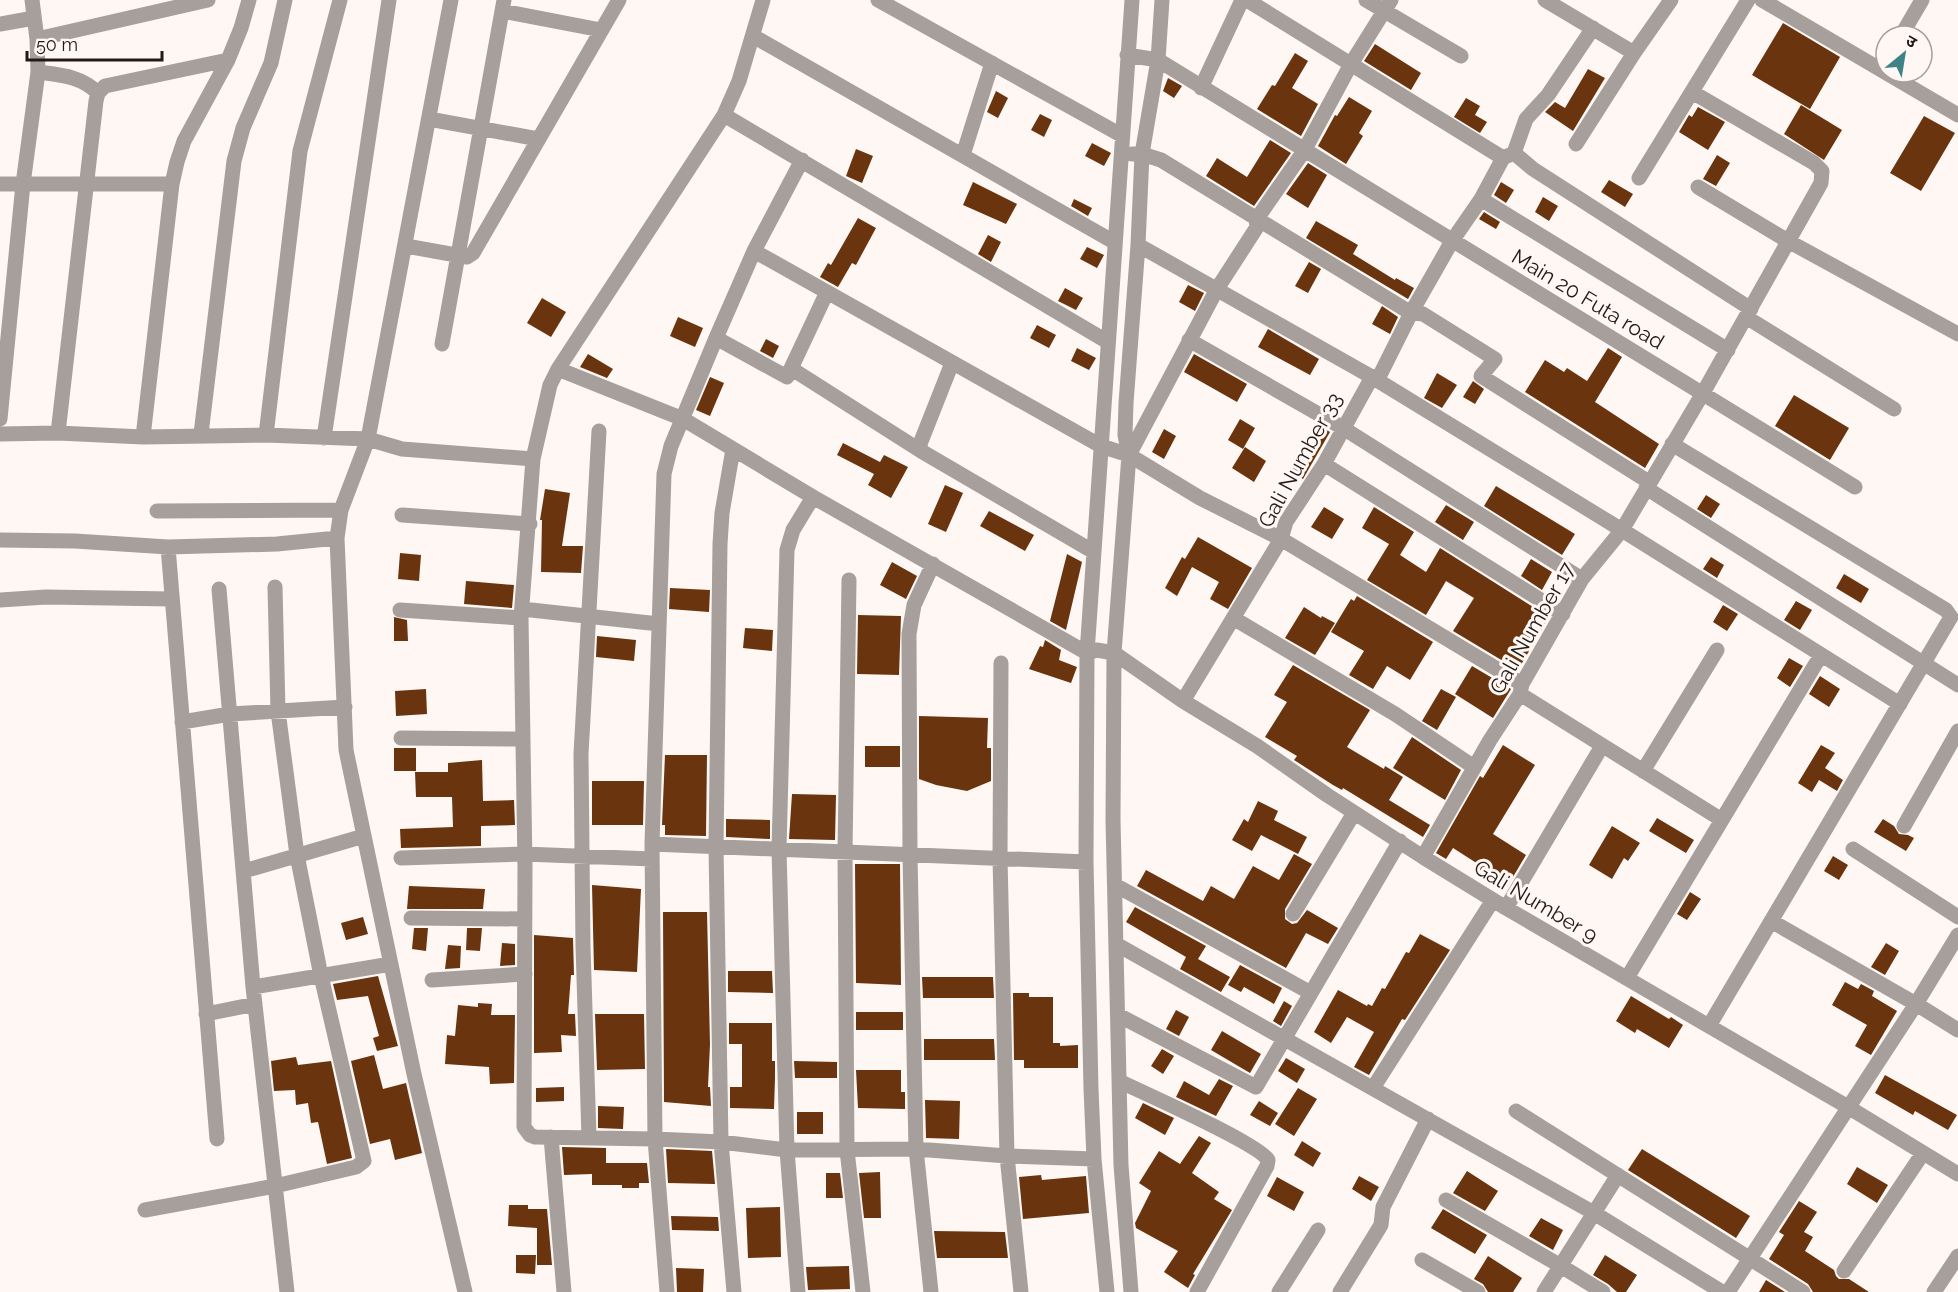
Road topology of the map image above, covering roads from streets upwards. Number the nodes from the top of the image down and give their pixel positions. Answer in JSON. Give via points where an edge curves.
{"nodes":[{"id":1,"x":32,"y":0,"type":"edge"},
{"id":2,"x":208,"y":0,"type":"edge"},
{"id":3,"x":249,"y":0,"type":"edge"},
{"id":4,"x":285,"y":0,"type":"edge"},
{"id":5,"x":340,"y":0,"type":"edge"},
{"id":6,"x":389,"y":0,"type":"edge"},
{"id":7,"x":451,"y":0,"type":"edge"},
{"id":8,"x":619,"y":0,"type":"edge"},
{"id":9,"x":763,"y":0,"type":"edge"},
{"id":10,"x":878,"y":0,"type":"edge"},
{"id":11,"x":1132,"y":0,"type":"edge"},
{"id":12,"x":1162,"y":0,"type":"edge"},
{"id":13,"x":1242,"y":0,"type":"edge"},
{"id":14,"x":1247,"y":0,"type":"edge"},
{"id":15,"x":1366,"y":0,"type":"edge"},
{"id":16,"x":1671,"y":0,"type":"edge"},
{"id":17,"x":1748,"y":0,"type":"edge"},
{"id":18,"x":1762,"y":0,"type":"edge"},
{"id":19,"x":1922,"y":0,"type":"edge"},
{"id":20,"x":1551,"y":1,"type":"edge"},
{"id":21,"x":503,"y":5,"type":"edge"},
{"id":22,"x":1387,"y":5,"type":"edge"},
{"id":23,"x":34,"y":18,"type":"junction"},
{"id":24,"x":0,"y":24,"type":"edge"},
{"id":25,"x":1908,"y":24,"type":"edge"},
{"id":26,"x":1593,"y":28,"type":"junction"},
{"id":27,"x":601,"y":30,"type":"junction"},
{"id":28,"x":753,"y":36,"type":"junction"},
{"id":29,"x":37,"y":39,"type":"junction"},
{"id":30,"x":1634,"y":53,"type":"junction"},
{"id":31,"x":1461,"y":56,"type":"dead end"},
{"id":32,"x":1141,"y":57,"type":"junction"},
{"id":33,"x":228,"y":60,"type":"junction"},
{"id":34,"x":1874,"y":60,"type":"edge"},
{"id":35,"x":992,"y":63,"type":"junction"},
{"id":36,"x":1351,"y":64,"type":"junction"},
{"id":37,"x":38,"y":72,"type":"junction"},
{"id":38,"x":1912,"y":84,"type":"edge"},
{"id":39,"x":1201,"y":87,"type":"junction"},
{"id":40,"x":1692,"y":92,"type":"junction"},
{"id":41,"x":98,"y":93,"type":"junction"},
{"id":42,"x":724,"y":115,"type":"junction"},
{"id":43,"x":1958,"y":115,"type":"edge"},
{"id":44,"x":429,"y":118,"type":"junction"},
{"id":45,"x":482,"y":128,"type":"junction"},
{"id":46,"x":1121,"y":135,"type":"junction"},
{"id":47,"x":538,"y":139,"type":"junction"},
{"id":48,"x":1576,"y":144,"type":"dead end"},
{"id":49,"x":1304,"y":151,"type":"junction"},
{"id":50,"x":1132,"y":153,"type":"junction"},
{"id":51,"x":963,"y":155,"type":"junction"},
{"id":52,"x":1509,"y":155,"type":"junction"},
{"id":53,"x":802,"y":160,"type":"junction"},
{"id":54,"x":1639,"y":178,"type":"dead end"},
{"id":55,"x":0,"y":184,"type":"edge"},
{"id":56,"x":23,"y":184,"type":"junction"},
{"id":57,"x":86,"y":184,"type":"junction"},
{"id":58,"x":172,"y":184,"type":"junction"},
{"id":59,"x":1698,"y":187,"type":"dead end"},
{"id":60,"x":1481,"y":200,"type":"junction"},
{"id":61,"x":1256,"y":220,"type":"junction"},
{"id":62,"x":1452,"y":241,"type":"junction"},
{"id":63,"x":1114,"y":242,"type":"junction"},
{"id":64,"x":1788,"y":242,"type":"junction"},
{"id":65,"x":1138,"y":245,"type":"junction"},
{"id":66,"x":406,"y":246,"type":"junction"},
{"id":67,"x":754,"y":251,"type":"junction"},
{"id":68,"x":459,"y":256,"type":"junction"},
{"id":69,"x":1217,"y":289,"type":"junction"},
{"id":70,"x":827,"y":292,"type":"junction"},
{"id":71,"x":1123,"y":308,"type":"junction"},
{"id":72,"x":1411,"y":313,"type":"junction"},
{"id":73,"x":1748,"y":313,"type":"junction"},
{"id":74,"x":1958,"y":334,"type":"edge"},
{"id":75,"x":716,"y":338,"type":"junction"},
{"id":76,"x":1189,"y":340,"type":"junction"},
{"id":77,"x":442,"y":344,"type":"dead end"},
{"id":78,"x":1118,"y":348,"type":"junction"},
{"id":79,"x":1728,"y":350,"type":"junction"},
{"id":80,"x":952,"y":363,"type":"junction"},
{"id":81,"x":558,"y":369,"type":"junction"},
{"id":82,"x":792,"y":369,"type":"junction"},
{"id":83,"x":1372,"y":377,"type":"junction"},
{"id":84,"x":1703,"y":393,"type":"junction"},
{"id":85,"x":1894,"y":410,"type":"dead end"},
{"id":86,"x":0,"y":419,"type":"edge"},
{"id":87,"x":683,"y":419,"type":"junction"},
{"id":88,"x":1343,"y":428,"type":"junction"},
{"id":89,"x":599,"y":431,"type":"dead end"},
{"id":90,"x":58,"y":433,"type":"junction"},
{"id":91,"x":0,"y":434,"type":"edge"},
{"id":92,"x":201,"y":434,"type":"junction"},
{"id":93,"x":266,"y":435,"type":"junction"},
{"id":94,"x":143,"y":437,"type":"junction"},
{"id":95,"x":324,"y":438,"type":"junction"},
{"id":96,"x":372,"y":440,"type":"junction"},
{"id":97,"x":1672,"y":444,"type":"junction"},
{"id":98,"x":1101,"y":446,"type":"junction"},
{"id":99,"x":733,"y":449,"type":"junction"},
{"id":100,"x":921,"y":451,"type":"junction"},
{"id":101,"x":1129,"y":455,"type":"junction"},
{"id":102,"x":533,"y":459,"type":"junction"},
{"id":103,"x":1324,"y":464,"type":"junction"},
{"id":104,"x":1648,"y":485,"type":"junction"},
{"id":105,"x":1855,"y":487,"type":"dead end"},
{"id":106,"x":813,"y":497,"type":"junction"},
{"id":107,"x":341,"y":510,"type":"junction"},
{"id":108,"x":157,"y":511,"type":"dead end"},
{"id":109,"x":402,"y":515,"type":"dead end"},
{"id":110,"x":530,"y":524,"type":"junction"},
{"id":111,"x":1622,"y":530,"type":"junction"},
{"id":112,"x":337,"y":538,"type":"junction"},
{"id":113,"x":1281,"y":538,"type":"junction"},
{"id":114,"x":0,"y":540,"type":"edge"},
{"id":115,"x":168,"y":547,"type":"junction"},
{"id":116,"x":1094,"y":552,"type":"junction"},
{"id":117,"x":933,"y":564,"type":"junction"},
{"id":118,"x":849,"y":579,"type":"dead end"},
{"id":119,"x":1581,"y":579,"type":"junction"},
{"id":120,"x":274,"y":587,"type":"dead end"},
{"id":121,"x":219,"y":589,"type":"dead end"},
{"id":122,"x":172,"y":598,"type":"junction"},
{"id":123,"x":0,"y":600,"type":"edge"},
{"id":124,"x":400,"y":610,"type":"dead end"},
{"id":125,"x":522,"y":614,"type":"junction"},
{"id":126,"x":1563,"y":614,"type":"junction"},
{"id":127,"x":588,"y":617,"type":"junction"},
{"id":128,"x":1233,"y":618,"type":"junction"},
{"id":129,"x":659,"y":624,"type":"junction"},
{"id":130,"x":1718,"y":650,"type":"dead end"},
{"id":131,"x":1100,"y":652,"type":"junction"},
{"id":132,"x":1821,"y":655,"type":"junction"},
{"id":133,"x":1001,"y":663,"type":"dead end"},
{"id":134,"x":1924,"y":663,"type":"junction"},
{"id":135,"x":1958,"y":685,"type":"edge"},
{"id":136,"x":1521,"y":689,"type":"junction"},
{"id":137,"x":1183,"y":701,"type":"junction"},
{"id":138,"x":1900,"y":704,"type":"junction"},
{"id":139,"x":345,"y":707,"type":"junction"},
{"id":140,"x":278,"y":711,"type":"junction"},
{"id":141,"x":230,"y":714,"type":"junction"},
{"id":142,"x":182,"y":722,"type":"junction"},
{"id":143,"x":1958,"y":731,"type":"edge"},
{"id":144,"x":401,"y":738,"type":"dead end"},
{"id":145,"x":522,"y":740,"type":"junction"},
{"id":146,"x":1602,"y":746,"type":"junction"},
{"id":147,"x":1474,"y":767,"type":"junction"},
{"id":148,"x":1643,"y":771,"type":"junction"},
{"id":149,"x":1354,"y":813,"type":"junction"},
{"id":150,"x":1722,"y":820,"type":"junction"},
{"id":151,"x":1904,"y":826,"type":"dead end"},
{"id":152,"x":364,"y":836,"type":"junction"},
{"id":153,"x":1400,"y":841,"type":"junction"},
{"id":154,"x":716,"y":847,"type":"junction"},
{"id":155,"x":779,"y":849,"type":"junction"},
{"id":156,"x":1853,"y":849,"type":"dead end"},
{"id":157,"x":652,"y":852,"type":"junction"},
{"id":158,"x":845,"y":852,"type":"junction"},
{"id":159,"x":524,"y":854,"type":"junction"},
{"id":160,"x":297,"y":855,"type":"junction"},
{"id":161,"x":582,"y":855,"type":"junction"},
{"id":162,"x":910,"y":855,"type":"junction"},
{"id":163,"x":1423,"y":857,"type":"junction"},
{"id":164,"x":401,"y":858,"type":"dead end"},
{"id":165,"x":1000,"y":858,"type":"junction"},
{"id":166,"x":1086,"y":862,"type":"junction"},
{"id":167,"x":244,"y":871,"type":"junction"},
{"id":168,"x":1115,"y":885,"type":"junction"},
{"id":169,"x":1493,"y":900,"type":"junction"},
{"id":170,"x":1506,"y":908,"type":"junction"},
{"id":171,"x":1293,"y":914,"type":"dead end"},
{"id":172,"x":1958,"y":917,"type":"edge"},
{"id":173,"x":411,"y":918,"type":"dead end"},
{"id":174,"x":524,"y":919,"type":"junction"},
{"id":175,"x":1771,"y":921,"type":"junction"},
{"id":176,"x":1958,"y":935,"type":"edge"},
{"id":177,"x":1116,"y":944,"type":"junction"},
{"id":178,"x":391,"y":964,"type":"junction"},
{"id":179,"x":525,"y":974,"type":"junction"},
{"id":180,"x":321,"y":976,"type":"junction"},
{"id":181,"x":1627,"y":978,"type":"junction"},
{"id":182,"x":432,"y":980,"type":"dead end"},
{"id":183,"x":253,"y":987,"type":"junction"},
{"id":184,"x":1311,"y":993,"type":"junction"},
{"id":185,"x":255,"y":1004,"type":"junction"},
{"id":186,"x":1916,"y":1004,"type":"junction"},
{"id":187,"x":206,"y":1014,"type":"junction"},
{"id":188,"x":1118,"y":1015,"type":"junction"},
{"id":189,"x":1709,"y":1026,"type":"junction"},
{"id":190,"x":1958,"y":1030,"type":"edge"},
{"id":191,"x":1285,"y":1038,"type":"junction"},
{"id":192,"x":1121,"y":1082,"type":"junction"},
{"id":193,"x":1373,"y":1088,"type":"junction"},
{"id":194,"x":1848,"y":1107,"type":"junction"},
{"id":195,"x":1516,"y":1111,"type":"dead end"},
{"id":196,"x":1428,"y":1119,"type":"junction"},
{"id":197,"x":551,"y":1137,"type":"junction"},
{"id":198,"x":589,"y":1137,"type":"junction"},
{"id":199,"x":217,"y":1139,"type":"dead end"},
{"id":200,"x":655,"y":1139,"type":"junction"},
{"id":201,"x":721,"y":1143,"type":"junction"},
{"id":202,"x":916,"y":1149,"type":"junction"},
{"id":203,"x":787,"y":1150,"type":"junction"},
{"id":204,"x":847,"y":1150,"type":"junction"},
{"id":205,"x":1923,"y":1153,"type":"junction"},
{"id":206,"x":1007,"y":1156,"type":"junction"},
{"id":207,"x":1094,"y":1159,"type":"junction"},
{"id":208,"x":1958,"y":1174,"type":"edge"},
{"id":209,"x":1618,"y":1175,"type":"junction"},
{"id":210,"x":275,"y":1186,"type":"junction"},
{"id":211,"x":1446,"y":1200,"type":"dead end"},
{"id":212,"x":145,"y":1210,"type":"dead end"},
{"id":213,"x":1594,"y":1212,"type":"junction"},
{"id":214,"x":1318,"y":1230,"type":"dead end"},
{"id":215,"x":1958,"y":1256,"type":"edge"},
{"id":216,"x":1749,"y":1257,"type":"junction"},
{"id":217,"x":1422,"y":1260,"type":"dead end"},
{"id":218,"x":1561,"y":1266,"type":"junction"},
{"id":219,"x":1844,"y":1271,"type":"dead end"},
{"id":220,"x":287,"y":1292,"type":"edge"},
{"id":221,"x":465,"y":1292,"type":"edge"},
{"id":222,"x":564,"y":1292,"type":"edge"},
{"id":223,"x":667,"y":1292,"type":"edge"},
{"id":224,"x":734,"y":1292,"type":"edge"},
{"id":225,"x":798,"y":1292,"type":"edge"},
{"id":226,"x":863,"y":1292,"type":"edge"},
{"id":227,"x":931,"y":1292,"type":"edge"},
{"id":228,"x":1020,"y":1292,"type":"edge"},
{"id":229,"x":1107,"y":1292,"type":"edge"},
{"id":230,"x":1131,"y":1292,"type":"edge"},
{"id":231,"x":1197,"y":1292,"type":"edge"},
{"id":232,"x":1279,"y":1292,"type":"edge"},
{"id":233,"x":1340,"y":1292,"type":"edge"},
{"id":234,"x":1479,"y":1292,"type":"edge"},
{"id":235,"x":1544,"y":1292,"type":"edge"},
{"id":236,"x":1603,"y":1292,"type":"edge"},
{"id":237,"x":1722,"y":1292,"type":"edge"},
{"id":238,"x":1728,"y":1292,"type":"edge"},
{"id":239,"x":1803,"y":1292,"type":"edge"},
{"id":240,"x":1934,"y":1292,"type":"edge"}],
"edges":[{"from":1,"to":23,"type":"street"},
{"from":2,"to":29,"type":"street"},
{"from":3,"to":33,"type":"street"},
{"from":4,"to":92,"type":"street","via":[[271,63],[243,128],[234,161]]},
{"from":5,"to":93,"type":"street","via":[[300,151]]},
{"from":6,"to":95,"type":"street"},
{"from":7,"to":44,"type":"street"},
{"from":8,"to":27,"type":"street"},
{"from":9,"to":28,"type":"street"},
{"from":10,"to":35,"type":"street"},
{"from":11,"to":32,"type":"street"},
{"from":12,"to":32,"type":"street"},
{"from":13,"to":39,"type":"street"},
{"from":14,"to":36,"type":"street"},
{"from":15,"to":22,"type":"street"},
{"from":16,"to":30,"type":"street"},
{"from":17,"to":40,"type":"street"},
{"from":18,"to":34,"type":"street"},
{"from":19,"to":25,"type":"street"},
{"from":20,"to":26,"type":"street"},
{"from":21,"to":27,"type":"street"},
{"from":21,"to":45,"type":"street"},
{"from":22,"to":31,"type":"street"},
{"from":22,"to":36,"type":"street"},
{"from":23,"to":24,"type":"street"},
{"from":23,"to":29,"type":"street"},
{"from":26,"to":30,"type":"street"},
{"from":26,"to":52,"type":"street","name":"Gali Number 33","via":[[1548,95],[1526,119]]},
{"from":27,"to":47,"type":"street"},
{"from":28,"to":42,"type":"street"},
{"from":28,"to":51,"type":"street"},
{"from":29,"to":37,"type":"street"},
{"from":30,"to":48,"type":"street"},
{"from":32,"to":39,"type":"street","name":"Main 20 Futa road"},
{"from":32,"to":46,"type":"street"},
{"from":32,"to":50,"type":"street"},
{"from":33,"to":41,"type":"street","via":[[105,87]]},
{"from":33,"to":58,"type":"street","via":[[184,141]]},
{"from":35,"to":46,"type":"street"},
{"from":35,"to":51,"type":"street"},
{"from":36,"to":49,"type":"street"},
{"from":36,"to":52,"type":"street"},
{"from":37,"to":41,"type":"street","via":[[80,80]]},
{"from":37,"to":56,"type":"street"},
{"from":38,"to":43,"type":"street"},
{"from":39,"to":49,"type":"street","name":"Main 20 Futa road"},
{"from":40,"to":54,"type":"street"},
{"from":40,"to":64,"type":"street","name":"Gali Number 17","via":[[1822,171],[1821,183]]},
{"from":41,"to":57,"type":"street"},
{"from":42,"to":53,"type":"street"},
{"from":42,"to":81,"type":"street"},
{"from":44,"to":45,"type":"street"},
{"from":44,"to":66,"type":"street"},
{"from":45,"to":47,"type":"street"},
{"from":45,"to":68,"type":"street"},
{"from":46,"to":50,"type":"street"},
{"from":47,"to":68,"type":"street","via":[[473,253]]},
{"from":49,"to":61,"type":"street"},
{"from":49,"to":62,"type":"street","name":"Main 20 Futa road"},
{"from":50,"to":61,"type":"street","via":[[1161,160]]},
{"from":50,"to":63,"type":"street"},
{"from":50,"to":65,"type":"street"},
{"from":51,"to":63,"type":"street"},
{"from":52,"to":60,"type":"street","name":"Gali Number 33"},
{"from":52,"to":73,"type":"street"},
{"from":53,"to":67,"type":"street"},
{"from":53,"to":78,"type":"street"},
{"from":55,"to":56,"type":"street"},
{"from":56,"to":57,"type":"street"},
{"from":56,"to":86,"type":"street"},
{"from":57,"to":58,"type":"street"},
{"from":57,"to":90,"type":"street"},
{"from":58,"to":94,"type":"street"},
{"from":59,"to":64,"type":"street"},
{"from":60,"to":62,"type":"street","name":"Gali Number 33"},
{"from":60,"to":79,"type":"street"},
{"from":61,"to":69,"type":"street","via":[[1257,227]]},
{"from":61,"to":72,"type":"street"},
{"from":62,"to":72,"type":"street","name":"Gali Number 33"},
{"from":62,"to":84,"type":"street","name":"Main 20 Futa road"},
{"from":63,"to":71,"type":"street"},
{"from":64,"to":73,"type":"street","name":"Gali Number 17"},
{"from":64,"to":74,"type":"street"},
{"from":65,"to":69,"type":"street"},
{"from":65,"to":71,"type":"street"},
{"from":66,"to":68,"type":"street"},
{"from":66,"to":96,"type":"street"},
{"from":67,"to":70,"type":"street"},
{"from":67,"to":75,"type":"street"},
{"from":68,"to":77,"type":"street"},
{"from":69,"to":76,"type":"street"},
{"from":69,"to":83,"type":"street"},
{"from":70,"to":80,"type":"street"},
{"from":70,"to":82,"type":"street"},
{"from":71,"to":78,"type":"street"},
{"from":71,"to":78,"type":"street"},
{"from":72,"to":83,"type":"street","name":"Gali Number 33","via":[[1380,375]]},
{"from":72,"to":104,"type":"street","via":[[1423,314],[1495,359],[1481,376]]},
{"from":73,"to":79,"type":"street","name":"Gali Number 17"},
{"from":73,"to":85,"type":"street"},
{"from":75,"to":82,"type":"street","via":[[787,377]]},
{"from":75,"to":87,"type":"street"},
{"from":76,"to":88,"type":"street"},
{"from":76,"to":101,"type":"street"},
{"from":78,"to":98,"type":"street"},
{"from":78,"to":101,"type":"street"},
{"from":79,"to":84,"type":"street","name":"Gali Number 17"},
{"from":80,"to":98,"type":"street"},
{"from":80,"to":100,"type":"street","via":[[920,444]]},
{"from":81,"to":87,"type":"street","name":"Gali Number 9"},
{"from":81,"to":102,"type":"street","via":[[550,385]]},
{"from":82,"to":100,"type":"street"},
{"from":83,"to":88,"type":"street","name":"Gali Number 33"},
{"from":83,"to":111,"type":"street"},
{"from":84,"to":97,"type":"street","name":"Gali Number 17"},
{"from":84,"to":105,"type":"street","name":"Main 20 Futa road"},
{"from":87,"to":99,"type":"street","name":"Gali Number 9"},
{"from":87,"to":129,"type":"street","via":[[664,474]]},
{"from":88,"to":103,"type":"street","name":"Gali Number 33"},
{"from":88,"to":119,"type":"street"},
{"from":89,"to":127,"type":"street"},
{"from":90,"to":91,"type":"street"},
{"from":90,"to":94,"type":"street"},
{"from":92,"to":93,"type":"street"},
{"from":92,"to":94,"type":"street"},
{"from":93,"to":95,"type":"street"},
{"from":95,"to":96,"type":"street"},
{"from":96,"to":102,"type":"street","via":[[402,448]]},
{"from":96,"to":107,"type":"street"},
{"from":97,"to":104,"type":"street","name":"Gali Number 17"},
{"from":97,"to":134,"type":"street","via":[[1946,610],[1951,617]]},
{"from":98,"to":101,"type":"street"},
{"from":98,"to":116,"type":"street"},
{"from":99,"to":106,"type":"street","name":"Gali Number 9"},
{"from":99,"to":154,"type":"street","via":[[720,544]]},
{"from":100,"to":116,"type":"street"},
{"from":101,"to":113,"type":"street","via":[[1200,498]]},
{"from":101,"to":131,"type":"street"},
{"from":102,"to":110,"type":"street"},
{"from":103,"to":113,"type":"street","name":"Gali Number 33","via":[[1286,522]]},
{"from":103,"to":126,"type":"street"},
{"from":104,"to":111,"type":"street","name":"Gali Number 17"},
{"from":104,"to":134,"type":"street"},
{"from":106,"to":117,"type":"street","name":"Gali Number 9"},
{"from":106,"to":155,"type":"street","via":[[793,530],[787,550]]},
{"from":107,"to":108,"type":"street"},
{"from":107,"to":112,"type":"street"},
{"from":109,"to":110,"type":"street"},
{"from":110,"to":125,"type":"street"},
{"from":111,"to":119,"type":"street","name":"Gali Number 17"},
{"from":111,"to":132,"type":"street"},
{"from":112,"to":115,"type":"street"},
{"from":112,"to":139,"type":"street"},
{"from":113,"to":128,"type":"street","name":"Gali Number 33"},
{"from":113,"to":136,"type":"street"},
{"from":114,"to":115,"type":"street"},
{"from":115,"to":122,"type":"street"},
{"from":116,"to":131,"type":"street"},
{"from":117,"to":131,"type":"street","name":"Gali Number 9"},
{"from":117,"to":162,"type":"street","via":[[914,605],[909,634]]},
{"from":118,"to":158,"type":"street"},
{"from":119,"to":126,"type":"street","name":"Gali Number 17"},
{"from":120,"to":140,"type":"street"},
{"from":121,"to":141,"type":"street"},
{"from":122,"to":123,"type":"street"},
{"from":122,"to":142,"type":"street"},
{"from":124,"to":125,"type":"street"},
{"from":125,"to":127,"type":"street"},
{"from":125,"to":145,"type":"street"},
{"from":126,"to":136,"type":"street","name":"Gali Number 17"},
{"from":127,"to":129,"type":"street"},
{"from":127,"to":161,"type":"street","via":[[581,754]]},
{"from":128,"to":137,"type":"street","name":"Gali Number 33"},
{"from":128,"to":147,"type":"street","via":[[1395,714]]},
{"from":129,"to":157,"type":"street"},
{"from":130,"to":148,"type":"street"},
{"from":131,"to":137,"type":"street","name":"Gali Number 9"},
{"from":131,"to":166,"type":"street"},
{"from":131,"to":168,"type":"street"},
{"from":132,"to":138,"type":"street"},
{"from":132,"to":150,"type":"street"},
{"from":133,"to":165,"type":"street"},
{"from":134,"to":135,"type":"street"},
{"from":134,"to":138,"type":"street"},
{"from":136,"to":146,"type":"street"},
{"from":136,"to":147,"type":"street","name":"Gali Number 17"},
{"from":137,"to":149,"type":"street","name":"Gali Number 9"},
{"from":138,"to":175,"type":"street"},
{"from":139,"to":140,"type":"street"},
{"from":139,"to":152,"type":"street","via":[[346,750]]},
{"from":140,"to":141,"type":"street"},
{"from":140,"to":160,"type":"street"},
{"from":141,"to":142,"type":"street"},
{"from":141,"to":167,"type":"street"},
{"from":142,"to":187,"type":"street"},
{"from":143,"to":151,"type":"street"},
{"from":144,"to":145,"type":"street"},
{"from":145,"to":159,"type":"street"},
{"from":146,"to":148,"type":"street"},
{"from":146,"to":170,"type":"street"},
{"from":147,"to":163,"type":"street","name":"Gali Number 17"},
{"from":148,"to":150,"type":"street"},
{"from":149,"to":153,"type":"street","name":"Gali Number 9"},
{"from":149,"to":171,"type":"street"},
{"from":150,"to":181,"type":"street"},
{"from":152,"to":160,"type":"street"},
{"from":152,"to":178,"type":"street"},
{"from":153,"to":163,"type":"street","name":"Gali Number 9"},
{"from":153,"to":184,"type":"street"},
{"from":154,"to":155,"type":"street"},
{"from":154,"to":157,"type":"street"},
{"from":154,"to":201,"type":"street"},
{"from":155,"to":158,"type":"street"},
{"from":155,"to":203,"type":"street"},
{"from":156,"to":172,"type":"street"},
{"from":157,"to":161,"type":"street"},
{"from":157,"to":200,"type":"street"},
{"from":158,"to":162,"type":"street"},
{"from":158,"to":204,"type":"street"},
{"from":159,"to":161,"type":"street"},
{"from":159,"to":164,"type":"street"},
{"from":159,"to":174,"type":"street"},
{"from":160,"to":167,"type":"street"},
{"from":160,"to":180,"type":"street"},
{"from":161,"to":198,"type":"street"},
{"from":162,"to":165,"type":"street"},
{"from":162,"to":202,"type":"street"},
{"from":163,"to":169,"type":"street","name":"Gali Number 9"},
{"from":165,"to":166,"type":"street"},
{"from":165,"to":206,"type":"street"},
{"from":166,"to":207,"type":"street"},
{"from":167,"to":183,"type":"street"},
{"from":168,"to":177,"type":"street"},
{"from":168,"to":184,"type":"street"},
{"from":169,"to":170,"type":"street","name":"Gali Number 9"},
{"from":169,"to":193,"type":"street"},
{"from":170,"to":181,"type":"street","name":"Gali Number 9"},
{"from":173,"to":174,"type":"street"},
{"from":174,"to":179,"type":"street"},
{"from":175,"to":186,"type":"street"},
{"from":175,"to":189,"type":"street"},
{"from":176,"to":186,"type":"street"},
{"from":177,"to":188,"type":"street"},
{"from":177,"to":191,"type":"street"},
{"from":178,"to":180,"type":"street"},
{"from":178,"to":221,"type":"street"},
{"from":179,"to":182,"type":"street"},
{"from":179,"to":197,"type":"street","via":[[524,1127],[530,1135]]},
{"from":180,"to":183,"type":"street"},
{"from":180,"to":210,"type":"street","via":[[364,1161],[356,1167]]},
{"from":181,"to":189,"type":"street","name":"Gali Number 9"},
{"from":183,"to":185,"type":"street"},
{"from":184,"to":191,"type":"street"},
{"from":185,"to":187,"type":"street"},
{"from":185,"to":210,"type":"street"},
{"from":186,"to":190,"type":"street"},
{"from":186,"to":194,"type":"street"},
{"from":187,"to":199,"type":"street"},
{"from":188,"to":191,"type":"street","via":[[1256,1087]]},
{"from":188,"to":192,"type":"street"},
{"from":189,"to":194,"type":"street","name":"Gali Number 9"},
{"from":191,"to":193,"type":"street"},
{"from":192,"to":230,"type":"street","via":[[1121,1165]]},
{"from":192,"to":231,"type":"street","via":[[1215,1127],[1268,1160]]},
{"from":193,"to":196,"type":"street"},
{"from":194,"to":205,"type":"street","name":"Gali Number 9"},
{"from":194,"to":216,"type":"street"},
{"from":195,"to":209,"type":"street"},
{"from":196,"to":213,"type":"street"},
{"from":196,"to":233,"type":"street","via":[[1383,1207],[1381,1225]]},
{"from":197,"to":198,"type":"street"},
{"from":197,"to":222,"type":"street"},
{"from":198,"to":200,"type":"street"},
{"from":200,"to":201,"type":"street"},
{"from":200,"to":223,"type":"street"},
{"from":201,"to":203,"type":"street"},
{"from":201,"to":224,"type":"street"},
{"from":202,"to":204,"type":"street"},
{"from":202,"to":206,"type":"street"},
{"from":202,"to":227,"type":"street"},
{"from":203,"to":204,"type":"street"},
{"from":203,"to":225,"type":"street"},
{"from":204,"to":226,"type":"street"},
{"from":205,"to":208,"type":"street","name":"Gali Number 9"},
{"from":205,"to":219,"type":"street"},
{"from":206,"to":207,"type":"street"},
{"from":206,"to":228,"type":"street"},
{"from":207,"to":229,"type":"street"},
{"from":209,"to":213,"type":"street"},
{"from":209,"to":216,"type":"street"},
{"from":210,"to":212,"type":"street"},
{"from":210,"to":220,"type":"street"},
{"from":211,"to":218,"type":"street"},
{"from":213,"to":218,"type":"street"},
{"from":213,"to":237,"type":"street"},
{"from":214,"to":232,"type":"street"},
{"from":215,"to":240,"type":"street"},
{"from":216,"to":238,"type":"street"},
{"from":216,"to":239,"type":"street"},
{"from":217,"to":234,"type":"street"},
{"from":218,"to":235,"type":"street"},
{"from":218,"to":236,"type":"street"}]}
